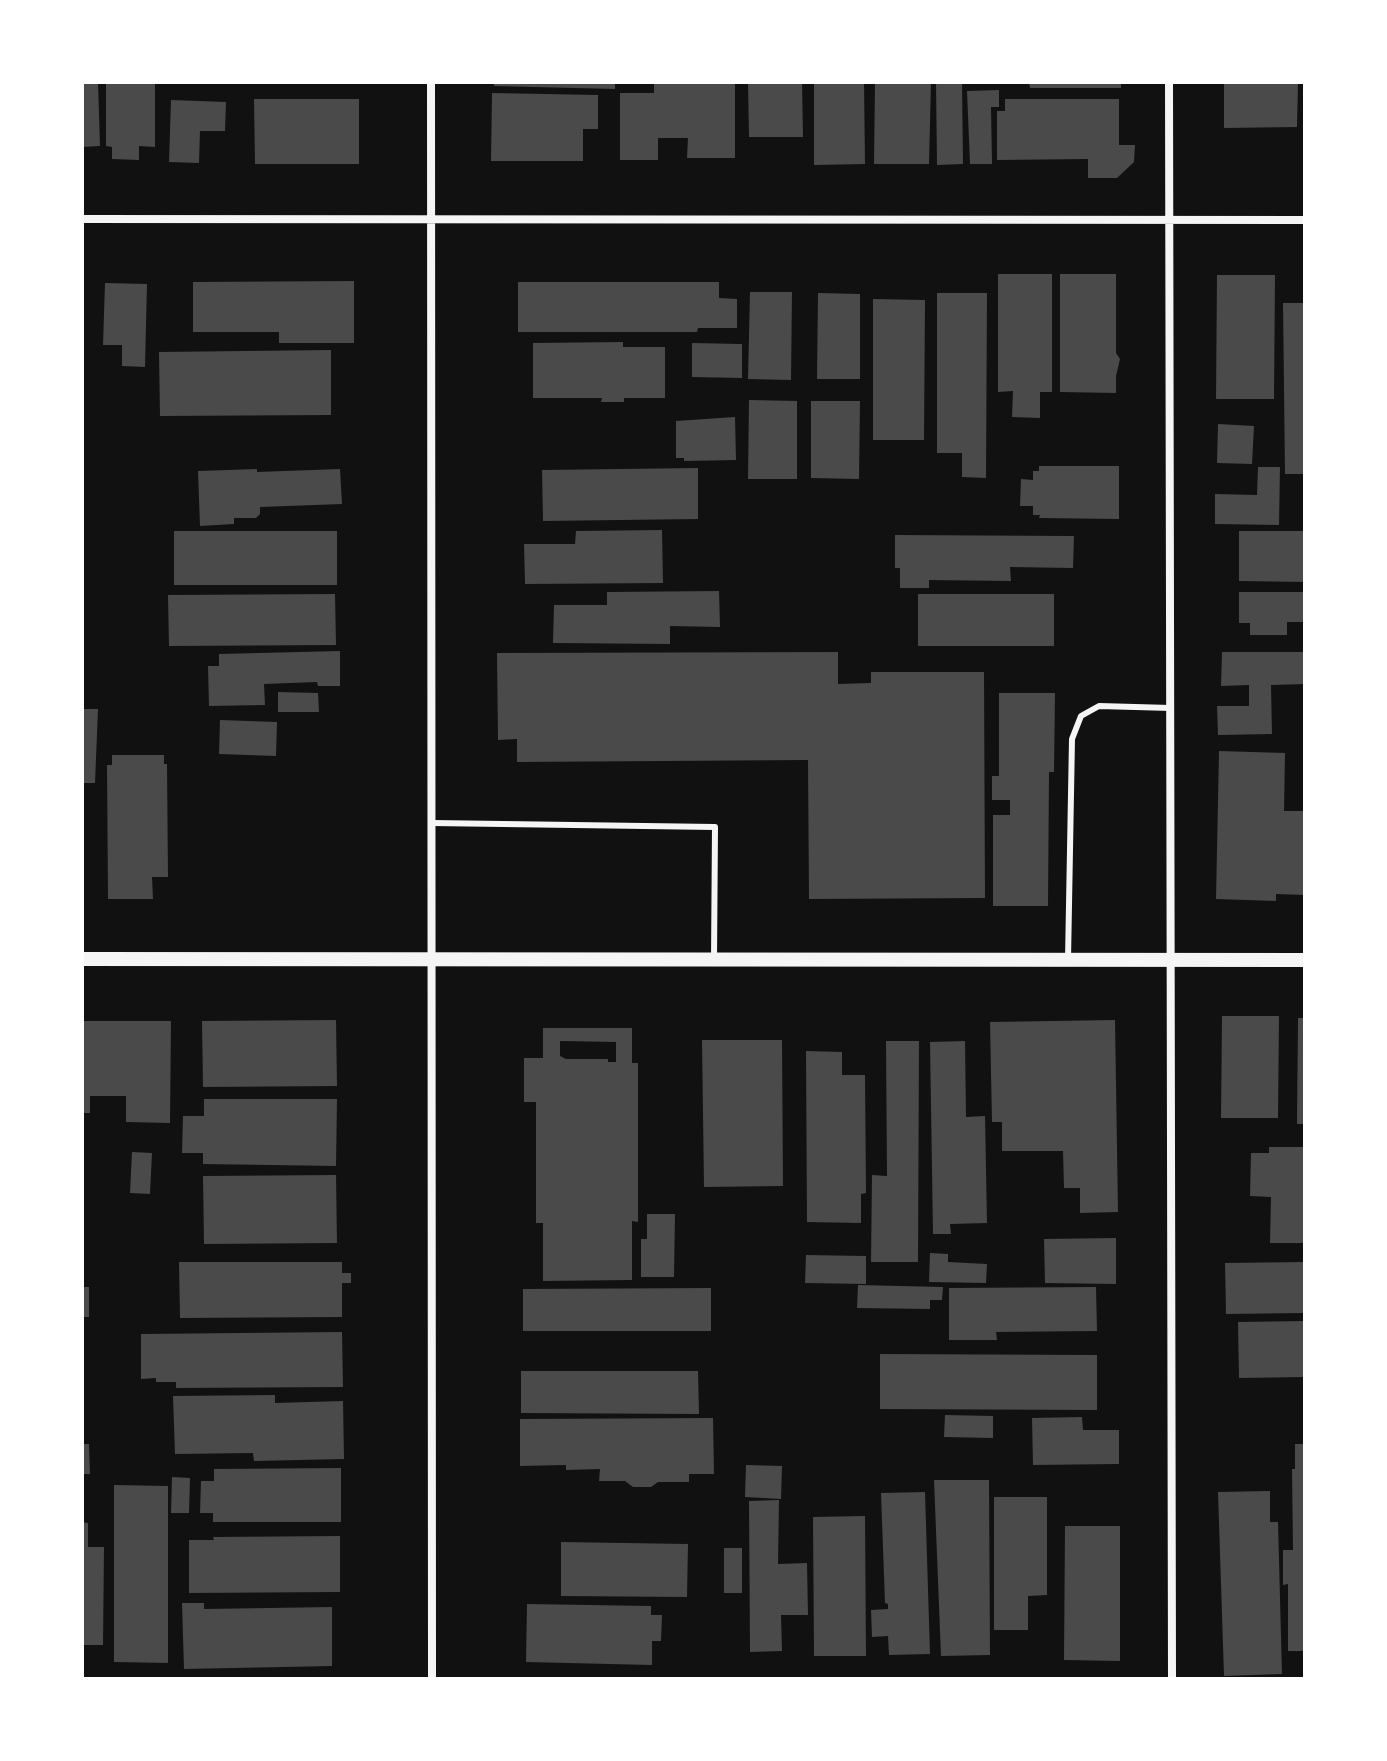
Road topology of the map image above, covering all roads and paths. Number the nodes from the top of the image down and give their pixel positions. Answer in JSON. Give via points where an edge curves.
{"nodes":[{"id":1,"x":431,"y":82,"type":"edge"},
{"id":2,"x":1169,"y":82,"type":"edge"},
{"id":3,"x":82,"y":219,"type":"edge"},
{"id":4,"x":431,"y":220,"type":"junction"},
{"id":5,"x":1170,"y":220,"type":"junction"},
{"id":6,"x":1305,"y":220,"type":"edge"},
{"id":7,"x":1171,"y":708,"type":"junction"},
{"id":8,"x":432,"y":823,"type":"junction"},
{"id":9,"x":82,"y":959,"type":"edge"},
{"id":10,"x":433,"y":960,"type":"junction"},
{"id":11,"x":714,"y":960,"type":"junction"},
{"id":12,"x":1068,"y":960,"type":"junction"},
{"id":13,"x":1171,"y":960,"type":"junction"},
{"id":14,"x":1305,"y":960,"type":"edge"},
{"id":15,"x":432,"y":1679,"type":"edge"},
{"id":16,"x":1172,"y":1679,"type":"edge"}],
"edges":[{"from":1,"to":4,"type":"street"},
{"from":2,"to":5,"type":"street"},
{"from":3,"to":4,"type":"street"},
{"from":4,"to":5,"type":"street"},
{"from":4,"to":8,"type":"street"},
{"from":5,"to":6,"type":"street"},
{"from":5,"to":7,"type":"street"},
{"from":7,"to":12,"type":"lane","via":[[1099,706],[1081,716],[1076,727]]},
{"from":7,"to":13,"type":"street"},
{"from":8,"to":10,"type":"street"},
{"from":8,"to":11,"type":"lane","via":[[715,827]]},
{"from":9,"to":10,"type":"street"},
{"from":10,"to":11,"type":"street"},
{"from":10,"to":15,"type":"street"},
{"from":11,"to":12,"type":"street"},
{"from":12,"to":13,"type":"street"},
{"from":13,"to":14,"type":"street"},
{"from":13,"to":16,"type":"street"}]}
